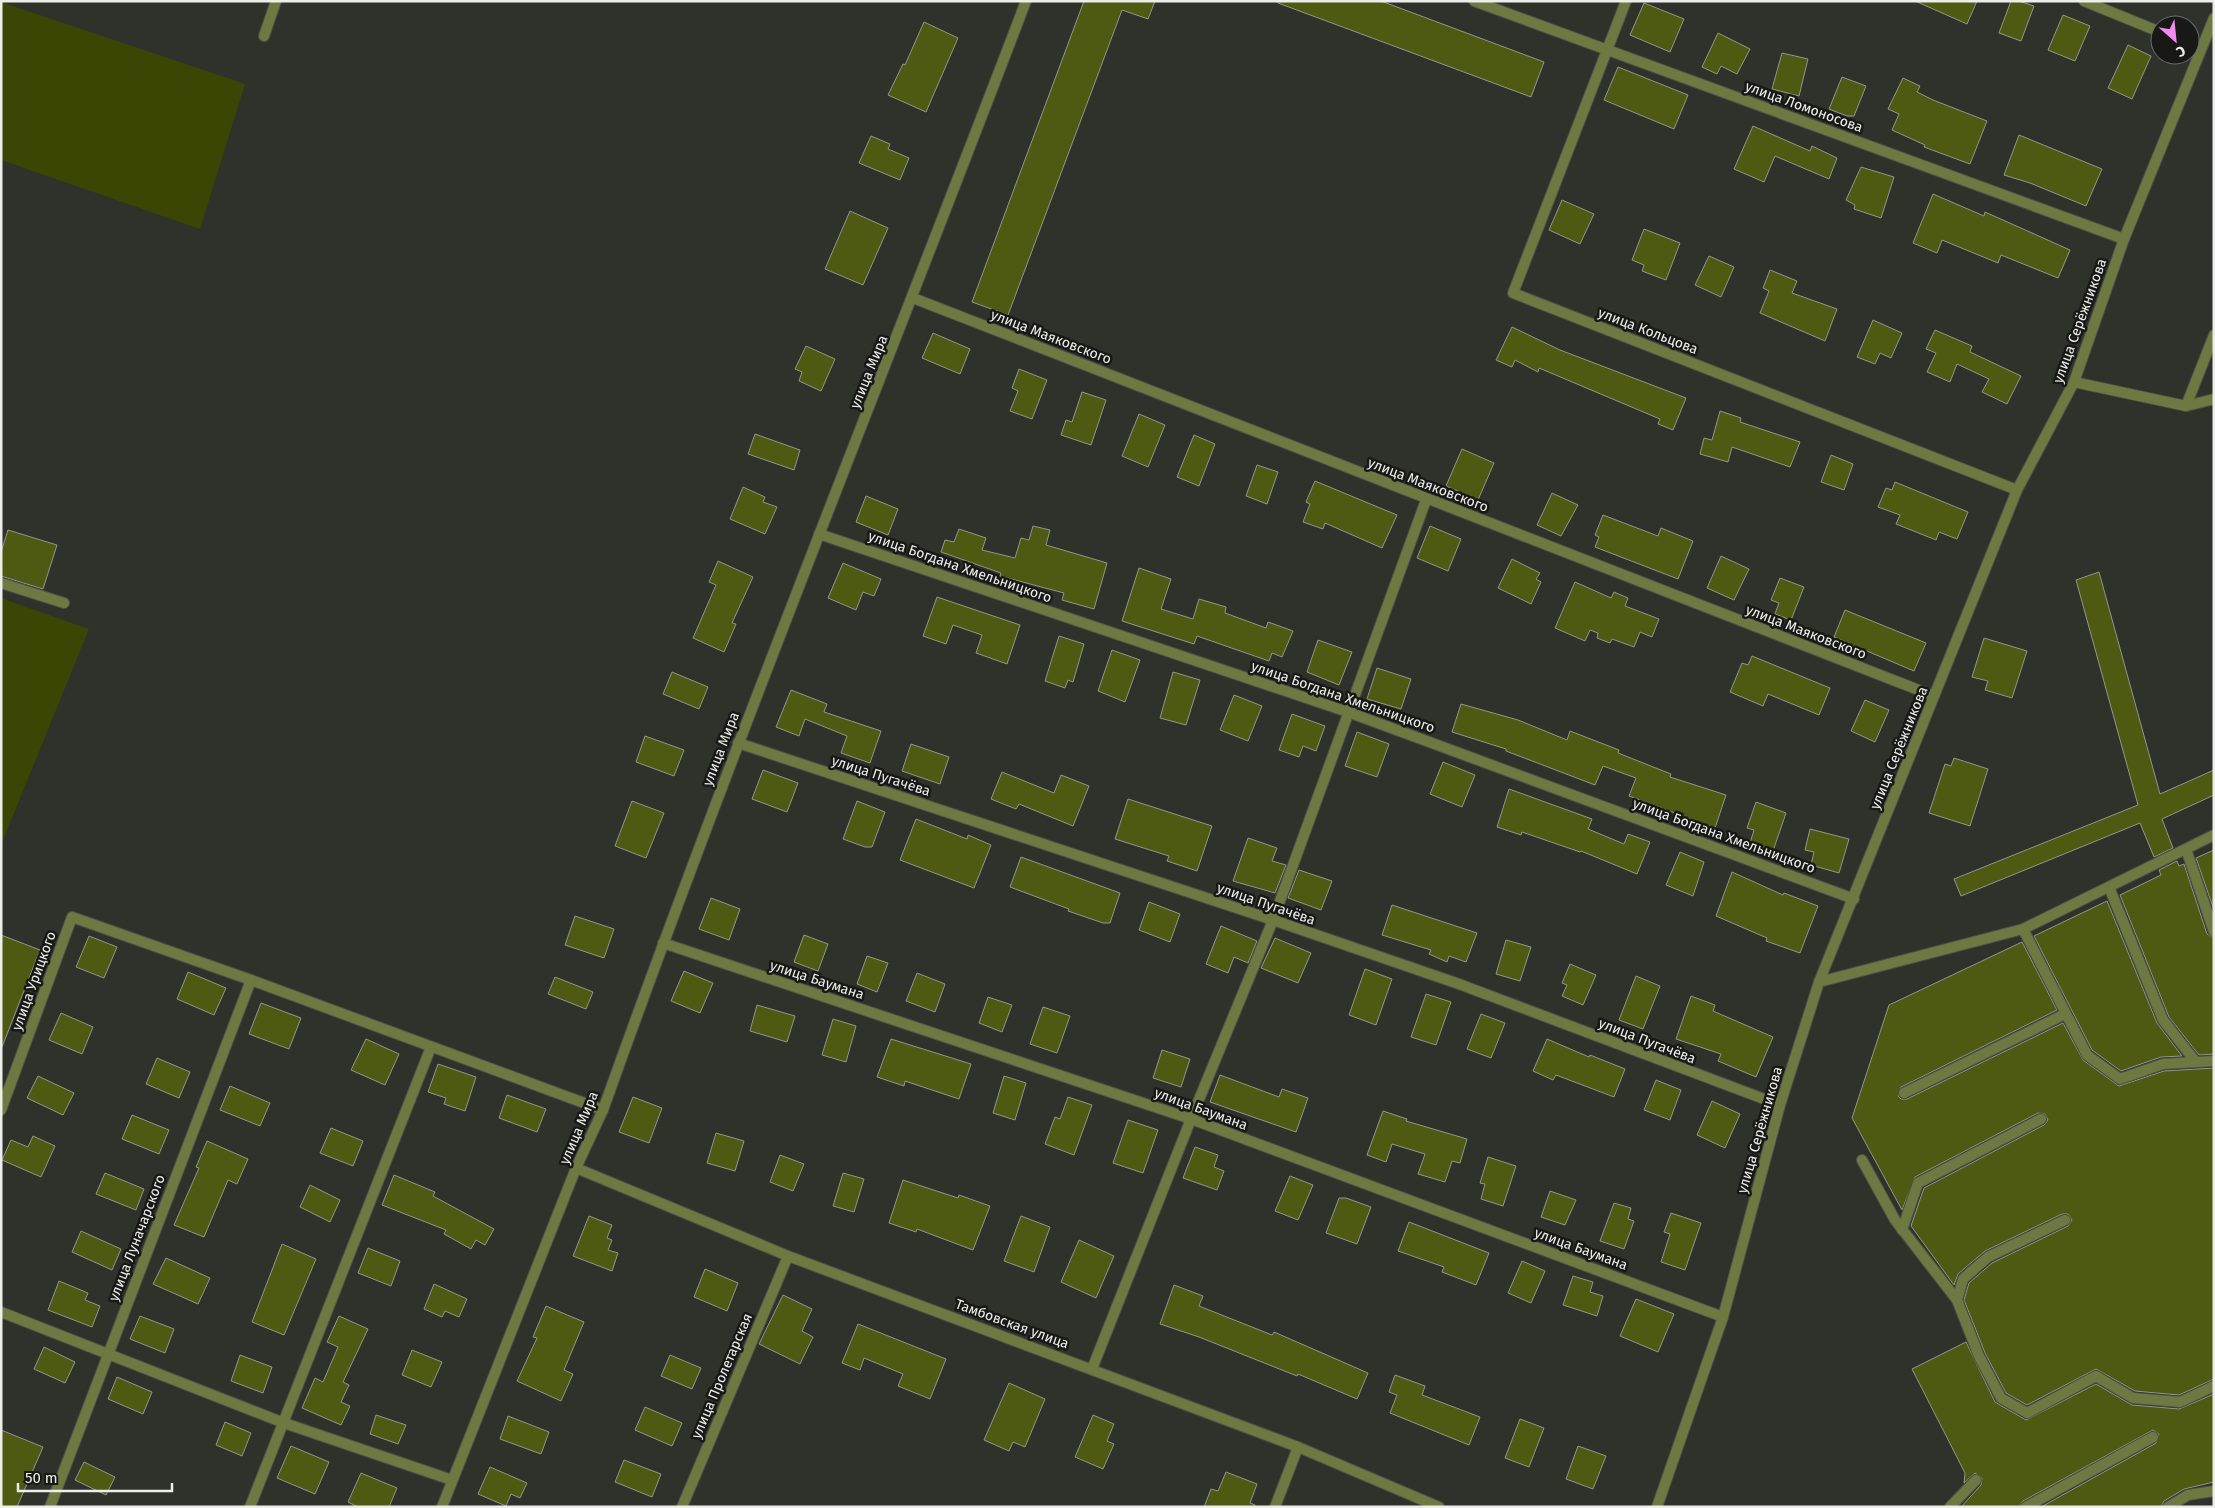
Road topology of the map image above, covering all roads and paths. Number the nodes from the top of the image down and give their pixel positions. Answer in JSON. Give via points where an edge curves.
{"nodes":[{"id":1,"x":276,"y":1,"type":"edge"},
{"id":2,"x":1026,"y":1,"type":"edge"},
{"id":3,"x":1474,"y":1,"type":"edge"},
{"id":4,"x":1626,"y":1,"type":"edge"},
{"id":5,"x":2084,"y":1,"type":"edge"},
{"id":6,"x":2214,"y":18,"type":"edge"},
{"id":7,"x":2150,"y":28,"type":"edge"},
{"id":8,"x":264,"y":36,"type":"dead end"},
{"id":9,"x":2201,"y":48,"type":"joint"},
{"id":10,"x":1608,"y":49,"type":"junction"},
{"id":11,"x":2124,"y":239,"type":"junction"},
{"id":12,"x":913,"y":298,"type":"junction"},
{"id":13,"x":2214,"y":336,"type":"edge"},
{"id":14,"x":2074,"y":382,"type":"junction"},
{"id":15,"x":2214,"y":399,"type":"edge"},
{"id":16,"x":2186,"y":406,"type":"junction"},
{"id":17,"x":2017,"y":490,"type":"junction"},
{"id":18,"x":1426,"y":500,"type":"junction"},
{"id":19,"x":819,"y":534,"type":"junction"},
{"id":20,"x":1,"y":583,"type":"edge"},
{"id":21,"x":64,"y":602,"type":"dead end"},
{"id":22,"x":1934,"y":696,"type":"junction"},
{"id":23,"x":1348,"y":712,"type":"junction"},
{"id":24,"x":738,"y":743,"type":"junction"},
{"id":25,"x":2214,"y":835,"type":"edge"},
{"id":26,"x":2186,"y":849,"type":"junction"},
{"id":27,"x":2109,"y":887,"type":"junction"},
{"id":28,"x":1854,"y":899,"type":"junction"},
{"id":29,"x":1273,"y":920,"type":"junction"},
{"id":30,"x":2023,"y":929,"type":"junction"},
{"id":31,"x":2214,"y":932,"type":"edge"},
{"id":32,"x":663,"y":943,"type":"junction"},
{"id":33,"x":251,"y":980,"type":"junction"},
{"id":34,"x":1819,"y":982,"type":"junction"},
{"id":35,"x":2065,"y":1014,"type":"junction"},
{"id":36,"x":431,"y":1047,"type":"junction"},
{"id":37,"x":2214,"y":1061,"type":"edge"},
{"id":38,"x":2195,"y":1062,"type":"junction"},
{"id":39,"x":1904,"y":1093,"type":"dead end"},
{"id":40,"x":1780,"y":1105,"type":"junction"},
{"id":41,"x":1,"y":1110,"type":"edge"},
{"id":42,"x":603,"y":1110,"type":"junction"},
{"id":43,"x":1191,"y":1119,"type":"junction"},
{"id":44,"x":2041,"y":1119,"type":"dead end"},
{"id":45,"x":1862,"y":1160,"type":"dead end"},
{"id":46,"x":576,"y":1168,"type":"junction"},
{"id":47,"x":2065,"y":1220,"type":"dead end"},
{"id":48,"x":1902,"y":1230,"type":"junction"},
{"id":49,"x":788,"y":1256,"type":"junction"},
{"id":50,"x":1957,"y":1300,"type":"junction"},
{"id":51,"x":1,"y":1312,"type":"edge"},
{"id":52,"x":1723,"y":1317,"type":"junction"},
{"id":53,"x":107,"y":1355,"type":"junction"},
{"id":54,"x":1092,"y":1369,"type":"junction"},
{"id":55,"x":2214,"y":1386,"type":"edge"},
{"id":56,"x":284,"y":1422,"type":"junction"},
{"id":57,"x":2153,"y":1437,"type":"dead end"},
{"id":58,"x":1298,"y":1447,"type":"junction"},
{"id":59,"x":452,"y":1480,"type":"junction"},
{"id":60,"x":1976,"y":1480,"type":"dead end"},
{"id":61,"x":2214,"y":1491,"type":"edge"},
{"id":62,"x":50,"y":1507,"type":"edge"},
{"id":63,"x":250,"y":1507,"type":"edge"},
{"id":64,"x":442,"y":1507,"type":"edge"},
{"id":65,"x":682,"y":1507,"type":"edge"},
{"id":66,"x":1275,"y":1507,"type":"edge"},
{"id":67,"x":1439,"y":1507,"type":"edge"},
{"id":68,"x":1657,"y":1507,"type":"edge"},
{"id":69,"x":1950,"y":1507,"type":"edge"},
{"id":70,"x":2026,"y":1507,"type":"edge"},
{"id":71,"x":2168,"y":1507,"type":"edge"}],
"edges":[{"from":1,"to":8,"type":"street"},
{"from":2,"to":12,"type":"street","name":"улица Мира"},
{"from":3,"to":10,"type":"street","name":"улица Ломоносова"},
{"from":4,"to":10,"type":"street"},
{"from":5,"to":7,"type":"street"},
{"from":6,"to":9,"type":"street","name":"улица Серёжникова"},
{"from":9,"to":11,"type":"street","name":"улица Серёжникова"},
{"from":10,"to":11,"type":"street","name":"улица Ломоносова"},
{"from":10,"to":17,"type":"street","name":"улица Кольцова","via":[[1513,293]]},
{"from":11,"to":14,"type":"street","name":"улица Серёжникова"},
{"from":12,"to":18,"type":"street","name":"улица Маяковского"},
{"from":12,"to":19,"type":"street","name":"улица Мира"},
{"from":13,"to":16,"type":"street"},
{"from":14,"to":16,"type":"street"},
{"from":14,"to":17,"type":"street","name":"улица Серёжникова"},
{"from":15,"to":16,"type":"street"},
{"from":17,"to":22,"type":"street","name":"улица Серёжникова"},
{"from":18,"to":22,"type":"street","name":"улица Маяковского"},
{"from":18,"to":23,"type":"street"},
{"from":19,"to":23,"type":"street","name":"улица Богдана Хмельницкого"},
{"from":19,"to":24,"type":"street","name":"улица Мира"},
{"from":20,"to":21,"type":"street"},
{"from":22,"to":28,"type":"street","name":"улица Серёжникова"},
{"from":23,"to":28,"type":"street","name":"улица Богдана Хмельницкого"},
{"from":23,"to":29,"type":"street"},
{"from":24,"to":29,"type":"street","name":"улица Пугачёва"},
{"from":24,"to":32,"type":"street","name":"улица Мира"},
{"from":25,"to":26,"type":"street"},
{"from":26,"to":27,"type":"street"},
{"from":26,"to":31,"type":"street"},
{"from":27,"to":30,"type":"street"},
{"from":27,"to":38,"type":"street","via":[[2163,1020]]},
{"from":28,"to":34,"type":"street","name":"улица Серёжникова"},
{"from":29,"to":40,"type":"street","name":"улица Пугачёва","via":[[1459,984]]},
{"from":29,"to":43,"type":"street"},
{"from":30,"to":34,"type":"street"},
{"from":30,"to":35,"type":"street"},
{"from":32,"to":42,"type":"street","name":"улица Мира"},
{"from":32,"to":43,"type":"street","name":"улица Баумана"},
{"from":33,"to":36,"type":"street"},
{"from":33,"to":41,"type":"street","name":"улица Урицкого","via":[[72,917]]},
{"from":33,"to":53,"type":"street","name":"улица Луначарского"},
{"from":34,"to":40,"type":"street","name":"улица Серёжникова"},
{"from":35,"to":38,"type":"street","via":[[2087,1056],[2120,1080],[2163,1064]]},
{"from":35,"to":39,"type":"street"},
{"from":36,"to":42,"type":"street"},
{"from":36,"to":56,"type":"street"},
{"from":37,"to":38,"type":"street"},
{"from":40,"to":52,"type":"street","name":"улица Серёжникова"},
{"from":42,"to":46,"type":"street","name":"улица Мира"},
{"from":43,"to":52,"type":"street","name":"улица Баумана"},
{"from":43,"to":54,"type":"street"},
{"from":44,"to":48,"type":"street","via":[[1918,1183]]},
{"from":45,"to":48,"type":"street"},
{"from":46,"to":49,"type":"street","name":"Тамбовская улица"},
{"from":46,"to":59,"type":"street","name":"улица Мира"},
{"from":47,"to":50,"type":"street","via":[[1988,1257],[1963,1279]]},
{"from":48,"to":50,"type":"street"},
{"from":49,"to":54,"type":"street","name":"Тамбовская улица"},
{"from":49,"to":65,"type":"street","name":"улица Пролетарская"},
{"from":50,"to":55,"type":"street","via":[[1979,1356],[2001,1398],[2027,1413],[2096,1376],[2133,1398],[2180,1402]]},
{"from":51,"to":53,"type":"street"},
{"from":52,"to":68,"type":"street","name":"улица Серёжникова"},
{"from":53,"to":56,"type":"street"},
{"from":53,"to":62,"type":"street","name":"улица Луначарского"},
{"from":54,"to":58,"type":"street","name":"Тамбовская улица"},
{"from":56,"to":59,"type":"street"},
{"from":56,"to":63,"type":"street"},
{"from":57,"to":70,"type":"street"},
{"from":58,"to":66,"type":"street"},
{"from":58,"to":67,"type":"street","name":"Тамбовская улица"},
{"from":59,"to":64,"type":"street","name":"улица Мира"},
{"from":60,"to":69,"type":"street"},
{"from":61,"to":71,"type":"street","via":[[2188,1495]]}]}
